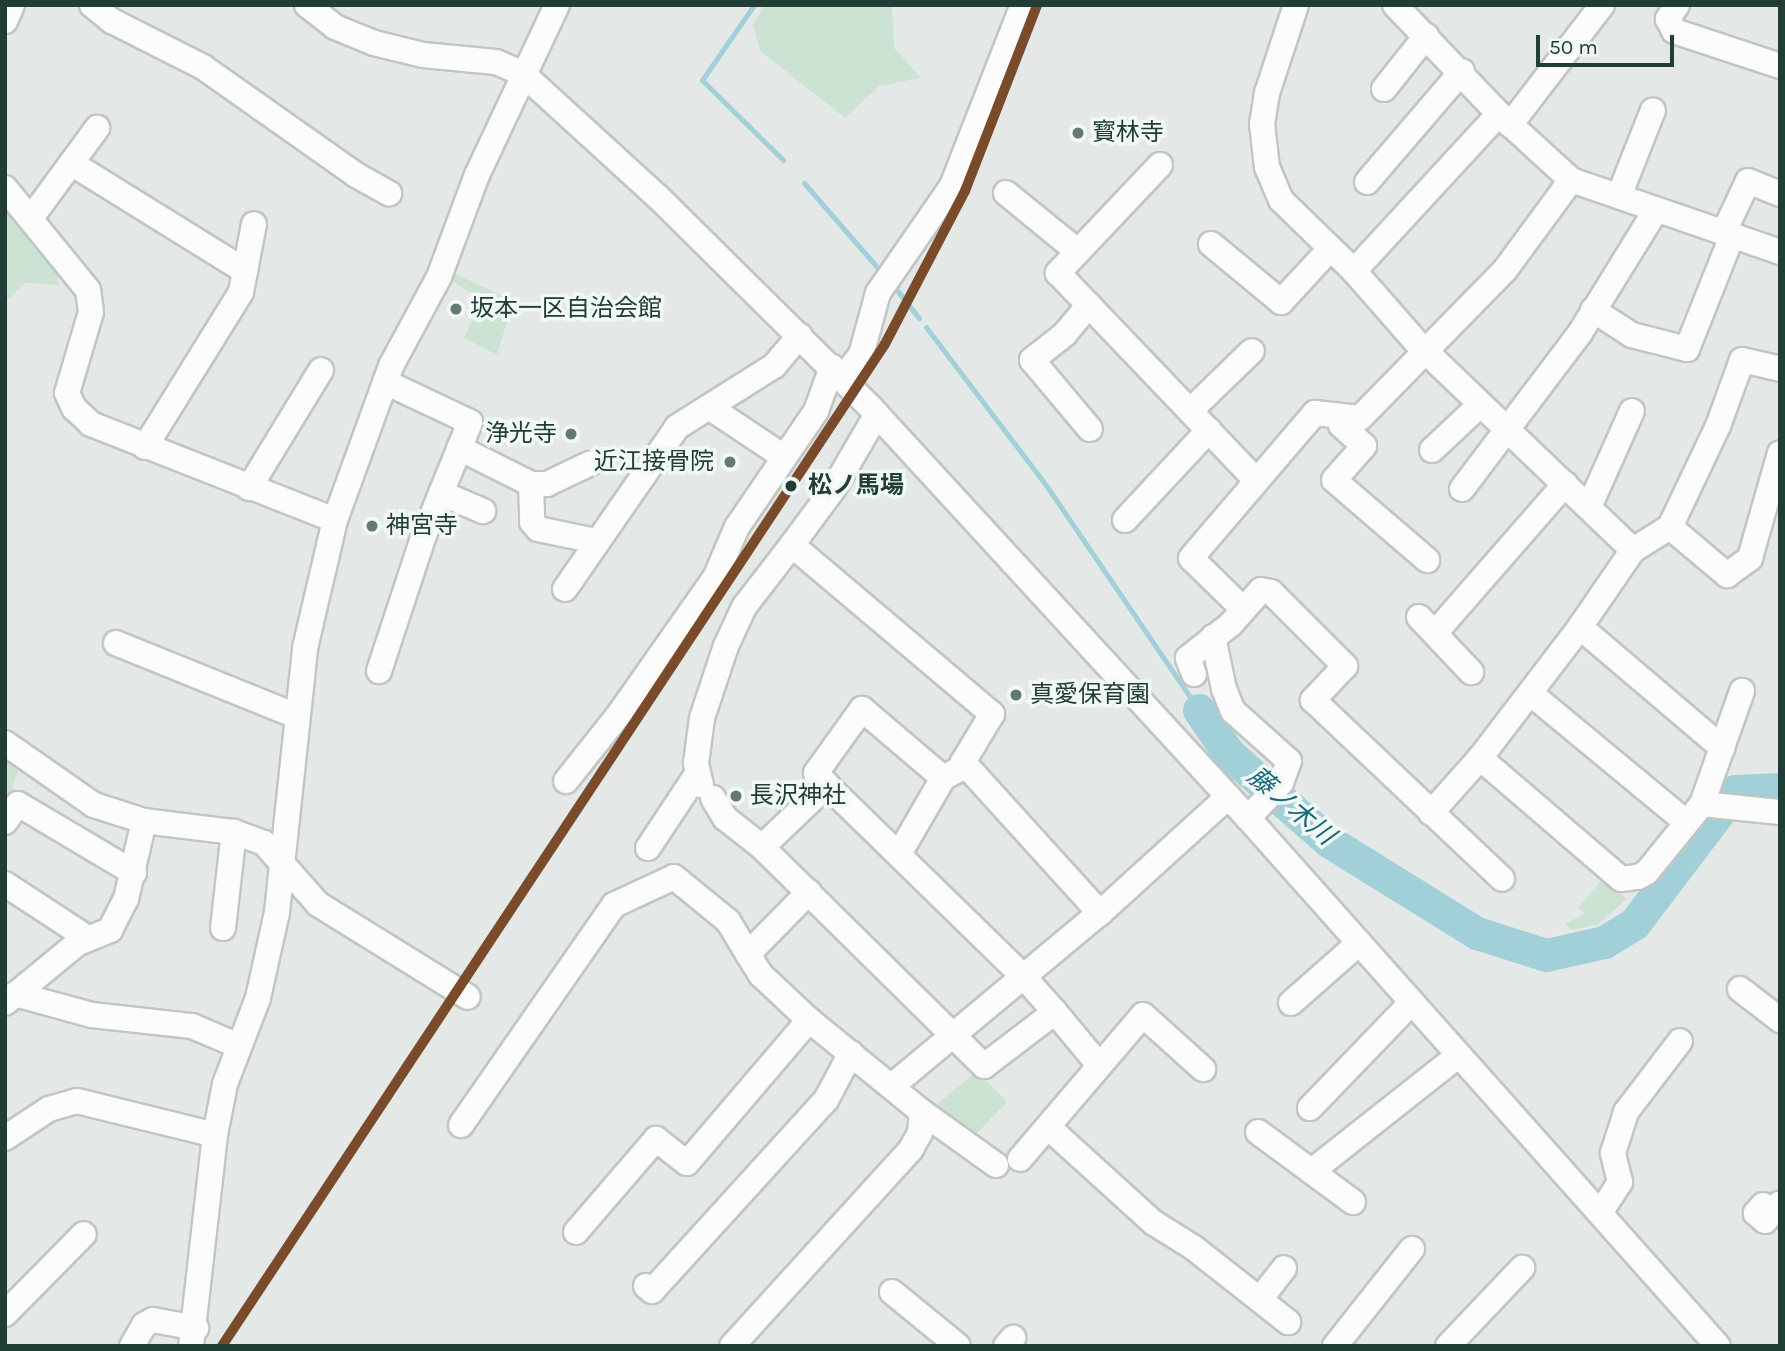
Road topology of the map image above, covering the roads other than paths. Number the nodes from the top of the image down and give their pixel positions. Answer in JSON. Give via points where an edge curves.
{"nodes":[{"id":1,"x":12,"y":5,"type":"edge"},
{"id":2,"x":92,"y":5,"type":"edge"},
{"id":3,"x":307,"y":5,"type":"edge"},
{"id":4,"x":557,"y":5,"type":"edge"},
{"id":5,"x":1023,"y":5,"type":"edge"},
{"id":6,"x":1296,"y":5,"type":"edge"},
{"id":7,"x":1395,"y":5,"type":"edge"},
{"id":8,"x":1602,"y":5,"type":"edge"},
{"id":9,"x":1678,"y":5,"type":"edge"},
{"id":10,"x":5,"y":21,"type":"edge"},
{"id":11,"x":1426,"y":36,"type":"junction"},
{"id":12,"x":1780,"y":66,"type":"edge"},
{"id":13,"x":1462,"y":71,"type":"junction"},
{"id":14,"x":522,"y":73,"type":"junction"},
{"id":15,"x":1384,"y":89,"type":"dead end"},
{"id":16,"x":1653,"y":110,"type":"dead end"},
{"id":17,"x":1504,"y":120,"type":"junction"},
{"id":18,"x":97,"y":128,"type":"dead end"},
{"id":19,"x":71,"y":163,"type":"junction"},
{"id":20,"x":1160,"y":165,"type":"dead end"},
{"id":21,"x":1571,"y":180,"type":"junction"},
{"id":22,"x":1367,"y":182,"type":"dead end"},
{"id":23,"x":5,"y":188,"type":"edge"},
{"id":24,"x":389,"y":193,"type":"dead end"},
{"id":25,"x":1006,"y":193,"type":"dead end"},
{"id":26,"x":1780,"y":194,"type":"edge"},
{"id":27,"x":1619,"y":196,"type":"junction"},
{"id":28,"x":1656,"y":210,"type":"junction"},
{"id":29,"x":31,"y":218,"type":"junction"},
{"id":30,"x":254,"y":223,"type":"dead end"},
{"id":31,"x":1728,"y":234,"type":"junction"},
{"id":32,"x":1211,"y":243,"type":"dead end"},
{"id":33,"x":1329,"y":250,"type":"junction"},
{"id":34,"x":1077,"y":251,"type":"junction"},
{"id":35,"x":1780,"y":252,"type":"edge"},
{"id":36,"x":245,"y":271,"type":"junction"},
{"id":37,"x":1354,"y":271,"type":"junction"},
{"id":38,"x":1089,"y":305,"type":"junction"},
{"id":39,"x":1593,"y":310,"type":"junction"},
{"id":40,"x":800,"y":335,"type":"junction"},
{"id":41,"x":1425,"y":350,"type":"junction"},
{"id":42,"x":1252,"y":351,"type":"dead end"},
{"id":43,"x":1780,"y":369,"type":"edge"},
{"id":44,"x":321,"y":370,"type":"dead end"},
{"id":45,"x":837,"y":373,"type":"junction"},
{"id":46,"x":385,"y":382,"type":"junction"},
{"id":47,"x":1480,"y":405,"type":"junction"},
{"id":48,"x":709,"y":407,"type":"junction"},
{"id":49,"x":1190,"y":411,"type":"junction"},
{"id":50,"x":1632,"y":411,"type":"dead end"},
{"id":51,"x":877,"y":414,"type":"junction"},
{"id":52,"x":1341,"y":419,"type":"junction"},
{"id":53,"x":1090,"y":429,"type":"dead end"},
{"id":54,"x":1209,"y":430,"type":"junction"},
{"id":55,"x":1507,"y":433,"type":"junction"},
{"id":56,"x":145,"y":447,"type":"junction"},
{"id":57,"x":459,"y":448,"type":"junction"},
{"id":58,"x":1432,"y":450,"type":"dead end"},
{"id":59,"x":1780,"y":453,"type":"edge"},
{"id":60,"x":784,"y":457,"type":"junction"},
{"id":61,"x":589,"y":464,"type":"dead end"},
{"id":62,"x":1255,"y":479,"type":"junction"},
{"id":63,"x":531,"y":484,"type":"junction"},
{"id":64,"x":1565,"y":484,"type":"junction"},
{"id":65,"x":249,"y":488,"type":"junction"},
{"id":66,"x":1462,"y":489,"type":"dead end"},
{"id":67,"x":441,"y":493,"type":"junction"},
{"id":68,"x":1773,"y":504,"type":"edge"},
{"id":69,"x":1590,"y":508,"type":"junction"},
{"id":70,"x":483,"y":511,"type":"dead end"},
{"id":71,"x":335,"y":520,"type":"junction"},
{"id":72,"x":1125,"y":520,"type":"dead end"},
{"id":73,"x":1670,"y":527,"type":"junction"},
{"id":74,"x":596,"y":541,"type":"junction"},
{"id":75,"x":792,"y":545,"type":"junction"},
{"id":76,"x":1633,"y":550,"type":"junction"},
{"id":77,"x":1427,"y":561,"type":"dead end"},
{"id":78,"x":565,"y":589,"type":"dead end"},
{"id":79,"x":1242,"y":608,"type":"junction"},
{"id":80,"x":1580,"y":627,"type":"junction"},
{"id":81,"x":1213,"y":637,"type":"junction"},
{"id":82,"x":116,"y":643,"type":"dead end"},
{"id":83,"x":379,"y":671,"type":"dead end"},
{"id":84,"x":1471,"y":673,"type":"dead end"},
{"id":85,"x":1194,"y":674,"type":"dead end"},
{"id":86,"x":1742,"y":691,"type":"dead end"},
{"id":87,"x":1530,"y":693,"type":"junction"},
{"id":88,"x":297,"y":716,"type":"junction"},
{"id":89,"x":5,"y":743,"type":"edge"},
{"id":90,"x":1722,"y":748,"type":"junction"},
{"id":91,"x":1480,"y":758,"type":"junction"},
{"id":92,"x":963,"y":762,"type":"junction"},
{"id":93,"x":943,"y":778,"type":"junction"},
{"id":94,"x":566,"y":780,"type":"dead end"},
{"id":95,"x":827,"y":785,"type":"junction"},
{"id":96,"x":704,"y":786,"type":"junction"},
{"id":97,"x":1228,"y":797,"type":"junction"},
{"id":98,"x":1264,"y":800,"type":"junction"},
{"id":99,"x":1707,"y":809,"type":"junction"},
{"id":100,"x":1780,"y":812,"type":"edge"},
{"id":101,"x":1431,"y":813,"type":"junction"},
{"id":102,"x":144,"y":821,"type":"junction"},
{"id":103,"x":5,"y":822,"type":"edge"},
{"id":104,"x":234,"y":832,"type":"junction"},
{"id":105,"x":762,"y":847,"type":"junction"},
{"id":106,"x":648,"y":848,"type":"dead end"},
{"id":107,"x":899,"y":854,"type":"junction"},
{"id":108,"x":282,"y":861,"type":"junction"},
{"id":109,"x":134,"y":873,"type":"junction"},
{"id":110,"x":1506,"y":879,"type":"dead end"},
{"id":111,"x":5,"y":884,"type":"edge"},
{"id":112,"x":809,"y":892,"type":"junction"},
{"id":113,"x":1100,"y":913,"type":"junction"},
{"id":114,"x":223,"y":928,"type":"dead end"},
{"id":115,"x":89,"y":939,"type":"junction"},
{"id":116,"x":1359,"y":943,"type":"junction"},
{"id":117,"x":748,"y":954,"type":"junction"},
{"id":118,"x":1023,"y":976,"type":"junction"},
{"id":119,"x":1740,"y":989,"type":"dead end"},
{"id":120,"x":468,"y":997,"type":"dead end"},
{"id":121,"x":10,"y":998,"type":"edge"},
{"id":122,"x":1412,"y":1002,"type":"junction"},
{"id":123,"x":1291,"y":1003,"type":"dead end"},
{"id":124,"x":1055,"y":1012,"type":"junction"},
{"id":125,"x":809,"y":1020,"type":"junction"},
{"id":126,"x":1780,"y":1020,"type":"edge"},
{"id":127,"x":955,"y":1032,"type":"junction"},
{"id":128,"x":1680,"y":1041,"type":"dead end"},
{"id":129,"x":239,"y":1046,"type":"junction"},
{"id":130,"x":851,"y":1054,"type":"junction"},
{"id":131,"x":1459,"y":1055,"type":"junction"},
{"id":132,"x":1098,"y":1065,"type":"junction"},
{"id":133,"x":1203,"y":1069,"type":"dead end"},
{"id":134,"x":892,"y":1086,"type":"junction"},
{"id":135,"x":1310,"y":1108,"type":"dead end"},
{"id":136,"x":922,"y":1112,"type":"junction"},
{"id":137,"x":461,"y":1125,"type":"dead end"},
{"id":138,"x":1048,"y":1128,"type":"junction"},
{"id":139,"x":1258,"y":1132,"type":"dead end"},
{"id":140,"x":215,"y":1135,"type":"junction"},
{"id":141,"x":5,"y":1138,"type":"edge"},
{"id":142,"x":1020,"y":1159,"type":"dead end"},
{"id":143,"x":996,"y":1166,"type":"dead end"},
{"id":144,"x":1312,"y":1171,"type":"junction"},
{"id":145,"x":1353,"y":1202,"type":"dead end"},
{"id":146,"x":1600,"y":1213,"type":"junction"},
{"id":147,"x":576,"y":1232,"type":"dead end"},
{"id":148,"x":85,"y":1234,"type":"dead end"},
{"id":149,"x":1412,"y":1249,"type":"dead end"},
{"id":150,"x":1284,"y":1268,"type":"dead end"},
{"id":151,"x":1522,"y":1268,"type":"dead end"},
{"id":152,"x":647,"y":1292,"type":"dead end"},
{"id":153,"x":892,"y":1292,"type":"dead end"},
{"id":154,"x":1260,"y":1299,"type":"junction"},
{"id":155,"x":5,"y":1314,"type":"edge"},
{"id":156,"x":1288,"y":1322,"type":"dead end"},
{"id":157,"x":194,"y":1337,"type":"edge"},
{"id":158,"x":132,"y":1346,"type":"edge"},
{"id":159,"x":732,"y":1346,"type":"edge"},
{"id":160,"x":958,"y":1346,"type":"edge"},
{"id":161,"x":1335,"y":1346,"type":"edge"},
{"id":162,"x":1448,"y":1346,"type":"edge"},
{"id":163,"x":1718,"y":1346,"type":"edge"}],
"edges":[{"from":1,"to":10,"type":"street"},
{"from":2,"to":24,"type":"street","via":[[214,74],[356,175]]},
{"from":3,"to":14,"type":"street","via":[[335,27],[374,43],[423,55],[496,62]]},
{"from":4,"to":14,"type":"street"},
{"from":5,"to":45,"type":"street","via":[[952,186],[878,293],[862,355]]},
{"from":6,"to":33,"type":"street","via":[[1267,93],[1263,149],[1281,200]]},
{"from":7,"to":11,"type":"street"},
{"from":8,"to":17,"type":"street"},
{"from":9,"to":12,"type":"street","via":[[1668,19],[1674,31]]},
{"from":11,"to":13,"type":"street"},
{"from":11,"to":15,"type":"street"},
{"from":13,"to":17,"type":"street"},
{"from":13,"to":22,"type":"street"},
{"from":14,"to":40,"type":"street"},
{"from":14,"to":46,"type":"street","via":[[439,277]]},
{"from":16,"to":27,"type":"street"},
{"from":17,"to":21,"type":"street"},
{"from":17,"to":37,"type":"street"},
{"from":18,"to":19,"type":"street"},
{"from":19,"to":29,"type":"street"},
{"from":19,"to":36,"type":"street"},
{"from":20,"to":34,"type":"street"},
{"from":21,"to":27,"type":"street"},
{"from":21,"to":41,"type":"street","via":[[1505,270]]},
{"from":23,"to":29,"type":"street"},
{"from":25,"to":34,"type":"street"},
{"from":26,"to":31,"type":"street","via":[[1748,181]]},
{"from":27,"to":28,"type":"street"},
{"from":28,"to":31,"type":"street"},
{"from":28,"to":39,"type":"street"},
{"from":29,"to":56,"type":"street","via":[[88,290],[91,312],[67,393],[74,408],[91,424]]},
{"from":30,"to":36,"type":"street"},
{"from":31,"to":35,"type":"street"},
{"from":31,"to":39,"type":"street","via":[[1687,349],[1632,335]]},
{"from":32,"to":33,"type":"street","via":[[1282,302]]},
{"from":33,"to":37,"type":"street"},
{"from":34,"to":38,"type":"street","via":[[1058,273]]},
{"from":36,"to":56,"type":"street","via":[[241,292]]},
{"from":37,"to":41,"type":"street"},
{"from":38,"to":49,"type":"street"},
{"from":38,"to":53,"type":"street","via":[[1065,334],[1032,360]]},
{"from":39,"to":55,"type":"street"},
{"from":40,"to":45,"type":"street"},
{"from":40,"to":48,"type":"street","via":[[774,366]]},
{"from":41,"to":47,"type":"street"},
{"from":41,"to":52,"type":"street","via":[[1360,418]]},
{"from":42,"to":49,"type":"street"},
{"from":43,"to":73,"type":"street","via":[[1742,360]]},
{"from":44,"to":65,"type":"street"},
{"from":45,"to":51,"type":"street"},
{"from":45,"to":60,"type":"street"},
{"from":46,"to":57,"type":"street","via":[[470,422]]},
{"from":46,"to":71,"type":"street"},
{"from":47,"to":55,"type":"street"},
{"from":47,"to":58,"type":"street"},
{"from":48,"to":60,"type":"street"},
{"from":48,"to":74,"type":"street","via":[[665,439]]},
{"from":49,"to":54,"type":"street"},
{"from":50,"to":69,"type":"street"},
{"from":51,"to":75,"type":"street","via":[[834,488]]},
{"from":51,"to":97,"type":"street"},
{"from":52,"to":62,"type":"street","via":[[1315,413]]},
{"from":52,"to":77,"type":"street","via":[[1341,425],[1364,446],[1334,480]]},
{"from":54,"to":62,"type":"street"},
{"from":54,"to":72,"type":"street"},
{"from":55,"to":64,"type":"street"},
{"from":55,"to":66,"type":"street"},
{"from":56,"to":65,"type":"street"},
{"from":57,"to":63,"type":"street"},
{"from":57,"to":67,"type":"street"},
{"from":59,"to":68,"type":"street"},
{"from":60,"to":94,"type":"street","via":[[737,527],[715,578],[680,631]]},
{"from":61,"to":63,"type":"street","via":[[547,484]]},
{"from":62,"to":79,"type":"street","via":[[1191,558]]},
{"from":63,"to":74,"type":"street","via":[[532,522],[538,529]]},
{"from":64,"to":69,"type":"street"},
{"from":64,"to":84,"type":"street","via":[[1427,625]]},
{"from":65,"to":71,"type":"street"},
{"from":67,"to":70,"type":"street"},
{"from":67,"to":83,"type":"street"},
{"from":68,"to":73,"type":"street","via":[[1750,558],[1727,575]]},
{"from":69,"to":76,"type":"street"},
{"from":71,"to":88,"type":"street","via":[[305,648]]},
{"from":73,"to":76,"type":"street"},
{"from":74,"to":78,"type":"street"},
{"from":75,"to":92,"type":"street","via":[[992,714]]},
{"from":75,"to":96,"type":"street","via":[[744,607],[726,646],[702,718]]},
{"from":76,"to":80,"type":"street"},
{"from":79,"to":81,"type":"street"},
{"from":79,"to":101,"type":"street","via":[[1261,590],[1271,592],[1345,666],[1313,700]]},
{"from":80,"to":87,"type":"street"},
{"from":80,"to":90,"type":"street"},
{"from":81,"to":85,"type":"street","via":[[1188,658]]},
{"from":81,"to":98,"type":"street","via":[[1233,711],[1289,761]]},
{"from":82,"to":88,"type":"street"},
{"from":86,"to":90,"type":"street"},
{"from":87,"to":91,"type":"street"},
{"from":87,"to":99,"type":"street"},
{"from":88,"to":108,"type":"street"},
{"from":89,"to":102,"type":"street","via":[[94,805]]},
{"from":90,"to":99,"type":"street"},
{"from":91,"to":99,"type":"street","via":[[1621,879],[1647,872]]},
{"from":91,"to":101,"type":"street"},
{"from":92,"to":93,"type":"street","via":[[952,776]]},
{"from":92,"to":113,"type":"street"},
{"from":93,"to":95,"type":"street","via":[[862,709],[816,773]]},
{"from":93,"to":107,"type":"street"},
{"from":95,"to":105,"type":"street"},
{"from":95,"to":107,"type":"street"},
{"from":96,"to":105,"type":"street","via":[[725,818]]},
{"from":96,"to":106,"type":"street"},
{"from":97,"to":98,"type":"street"},
{"from":97,"to":113,"type":"street"},
{"from":98,"to":116,"type":"street"},
{"from":99,"to":100,"type":"street"},
{"from":101,"to":110,"type":"street"},
{"from":102,"to":104,"type":"street"},
{"from":102,"to":109,"type":"street"},
{"from":103,"to":109,"type":"street","via":[[18,804]]},
{"from":104,"to":108,"type":"street","via":[[264,843]]},
{"from":104,"to":114,"type":"street"},
{"from":105,"to":112,"type":"street"},
{"from":107,"to":118,"type":"street"},
{"from":108,"to":120,"type":"street","via":[[318,904]]},
{"from":108,"to":129,"type":"street","via":[[277,912],[258,998]]},
{"from":109,"to":115,"type":"street","via":[[110,930]]},
{"from":111,"to":115,"type":"street"},
{"from":112,"to":117,"type":"street"},
{"from":112,"to":127,"type":"street"},
{"from":113,"to":118,"type":"street"},
{"from":115,"to":121,"type":"street"},
{"from":116,"to":122,"type":"street"},
{"from":116,"to":123,"type":"street"},
{"from":117,"to":125,"type":"street","via":[[761,975]]},
{"from":117,"to":137,"type":"street","via":[[728,920],[674,877],[614,905]]},
{"from":118,"to":124,"type":"street"},
{"from":118,"to":127,"type":"street"},
{"from":119,"to":126,"type":"street"},
{"from":121,"to":129,"type":"street","via":[[92,1015],[192,1026]]},
{"from":122,"to":131,"type":"street"},
{"from":122,"to":135,"type":"street"},
{"from":124,"to":127,"type":"street","via":[[985,1066]]},
{"from":124,"to":132,"type":"street"},
{"from":125,"to":130,"type":"street"},
{"from":125,"to":147,"type":"street","via":[[687,1163],[656,1139]]},
{"from":127,"to":134,"type":"street"},
{"from":128,"to":146,"type":"street","via":[[1626,1112],[1614,1153],[1620,1182]]},
{"from":129,"to":140,"type":"street","via":[[225,1084]]},
{"from":130,"to":134,"type":"street"},
{"from":130,"to":152,"type":"street","via":[[826,1100]]},
{"from":131,"to":144,"type":"street"},
{"from":131,"to":146,"type":"street"},
{"from":132,"to":133,"type":"street","via":[[1143,1015]]},
{"from":132,"to":138,"type":"street"},
{"from":134,"to":136,"type":"street"},
{"from":136,"to":143,"type":"street"},
{"from":136,"to":159,"type":"street","via":[[920,1133],[911,1149]]},
{"from":138,"to":142,"type":"street"},
{"from":138,"to":154,"type":"street","via":[[1154,1223]]},
{"from":139,"to":144,"type":"street"},
{"from":140,"to":141,"type":"street","via":[[77,1101],[49,1109]]},
{"from":140,"to":157,"type":"street"},
{"from":144,"to":145,"type":"street"},
{"from":146,"to":163,"type":"street"},
{"from":148,"to":155,"type":"street"},
{"from":149,"to":161,"type":"street"},
{"from":150,"to":154,"type":"street"},
{"from":151,"to":162,"type":"street"},
{"from":153,"to":160,"type":"street"},
{"from":154,"to":156,"type":"street"},
{"from":157,"to":158,"type":"street","via":[[153,1320],[144,1325]]}]}
